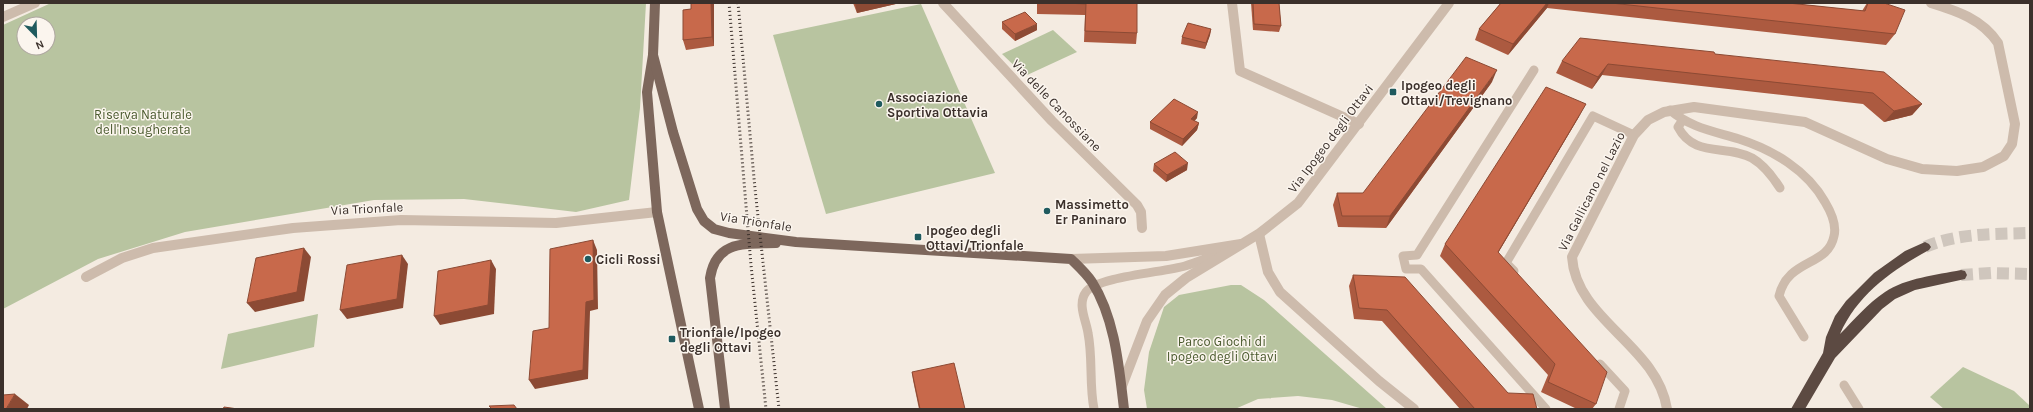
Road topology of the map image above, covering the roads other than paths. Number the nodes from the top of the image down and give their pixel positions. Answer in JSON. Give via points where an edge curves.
{"nodes":[{"id":1,"x":35,"y":3,"type":"edge"},
{"id":2,"x":656,"y":3,"type":"edge"},
{"id":3,"x":943,"y":3,"type":"edge"},
{"id":4,"x":1232,"y":3,"type":"edge"},
{"id":5,"x":1449,"y":3,"type":"edge"},
{"id":6,"x":1931,"y":3,"type":"edge"},
{"id":7,"x":3,"y":17,"type":"edge"},
{"id":8,"x":653,"y":55,"type":"junction"},
{"id":9,"x":1534,"y":70,"type":"dead end"},
{"id":10,"x":1670,"y":110,"type":"junction"},
{"id":11,"x":1682,"y":121,"type":"junction"},
{"id":12,"x":1358,"y":124,"type":"junction"},
{"id":13,"x":1634,"y":135,"type":"junction"},
{"id":14,"x":1780,"y":188,"type":"dead end"},
{"id":15,"x":657,"y":212,"type":"junction"},
{"id":16,"x":1142,"y":228,"type":"dead end"},
{"id":17,"x":1258,"y":234,"type":"junction"},
{"id":18,"x":796,"y":242,"type":"junction"},
{"id":19,"x":1245,"y":243,"type":"junction"},
{"id":20,"x":1925,"y":247,"type":"tunnel mouth"},
{"id":21,"x":1071,"y":259,"type":"junction"},
{"id":22,"x":1961,"y":275,"type":"tunnel mouth"},
{"id":23,"x":86,"y":277,"type":"dead end"},
{"id":24,"x":1522,"y":281,"type":"edge"},
{"id":25,"x":1093,"y":285,"type":"junction"},
{"id":26,"x":1804,"y":337,"type":"dead end"},
{"id":27,"x":1830,"y":354,"type":"junction"},
{"id":28,"x":1592,"y":356,"type":"edge"},
{"id":29,"x":1844,"y":385,"type":"dead end"},
{"id":30,"x":1122,"y":386,"type":"junction"},
{"id":31,"x":699,"y":409,"type":"edge"},
{"id":32,"x":724,"y":409,"type":"edge"},
{"id":33,"x":1094,"y":409,"type":"edge"},
{"id":34,"x":1124,"y":409,"type":"edge"},
{"id":35,"x":1414,"y":409,"type":"edge"},
{"id":36,"x":1546,"y":409,"type":"edge"},
{"id":37,"x":1619,"y":409,"type":"edge"},
{"id":38,"x":1667,"y":409,"type":"edge"},
{"id":39,"x":1798,"y":409,"type":"edge"},
{"id":40,"x":1859,"y":409,"type":"edge"}],
"edges":[{"from":1,"to":7,"type":"street"},
{"from":2,"to":8,"type":"main road","name":"Via Trionfale"},
{"from":3,"to":16,"type":"street","name":"Via delle Canossiane","via":[[1052,121],[1137,205],[1141,212]]},
{"from":4,"to":12,"type":"street","via":[[1240,71]]},
{"from":5,"to":12,"type":"street","name":"Via Ipogeo degli Ottavi"},
{"from":6,"to":10,"type":"street","name":"Via Gallicano nel Lazio","via":[[1973,19],[1991,33],[1998,43],[2014,124],[2014,137],[2009,151],[1991,164],[1957,171],[1922,168],[1876,156],[1818,126],[1800,121],[1694,107]]},
{"from":8,"to":15,"type":"main road","name":"Via Trionfale","via":[[647,92]]},
{"from":8,"to":18,"type":"main road","name":"Via Trionfale","via":[[673,132],[697,209],[704,221],[718,230]]},
{"from":9,"to":36,"type":"lane","via":[[1417,255],[1403,256],[1406,269],[1421,269]]},
{"from":10,"to":11,"type":"lane"},
{"from":10,"to":13,"type":"street","name":"Via Gallicano nel Lazio","via":[[1648,120]]},
{"from":11,"to":14,"type":"lane","via":[[1678,127],[1686,140],[1695,146],[1727,150],[1752,158],[1772,176]]},
{"from":11,"to":26,"type":"lane","via":[[1702,131],[1739,139],[1770,152],[1793,166],[1812,183],[1825,200],[1834,218],[1834,239],[1824,254],[1793,272],[1783,282],[1779,296]]},
{"from":12,"to":17,"type":"street","name":"Via Ipogeo degli Ottavi","via":[[1298,203]]},
{"from":13,"to":24,"type":"lane","via":[[1593,116],[1506,263]]},
{"from":13,"to":38,"type":"street","name":"Via Gallicano nel Lazio","via":[[1571,262],[1580,287],[1657,378]]},
{"from":15,"to":23,"type":"street","name":"Via Trionfale","via":[[556,224],[401,220],[293,228],[153,248],[115,261]]},
{"from":15,"to":31,"type":"main road","name":"Via Trionfale"},
{"from":17,"to":19,"type":"street","name":"Via Ipogeo degli Ottavi"},
{"from":17,"to":35,"type":"street","via":[[1266,268],[1274,286],[1379,381]]},
{"from":18,"to":21,"type":"main road","name":"Via Ipogeo degli Ottavi"},
{"from":18,"to":32,"type":"main road","name":"Via Trionfale","via":[[736,246],[721,252],[714,260],[710,278],[722,371]]},
{"from":19,"to":21,"type":"street","name":"Via Ipogeo degli Ottavi","via":[[1166,256]]},
{"from":19,"to":25,"type":"lane","via":[[1184,266]]},
{"from":19,"to":30,"type":"street","via":[[1184,279],[1164,296],[1147,323]]},
{"from":20,"to":27,"type":"highway","via":[[1883,272],[1863,290],[1833,332]]},
{"from":21,"to":25,"type":"main road"},
{"from":22,"to":27,"type":"highway","via":[[1924,282],[1890,295],[1867,314]]},
{"from":25,"to":30,"type":"main road","via":[[1108,322]]},
{"from":25,"to":33,"type":"lane","via":[[1084,293],[1082,303],[1089,339],[1090,385]]},
{"from":27,"to":39,"type":"highway"},
{"from":28,"to":37,"type":"lane","via":[[1625,391]]},
{"from":29,"to":40,"type":"lane"},
{"from":30,"to":34,"type":"main road"}]}
